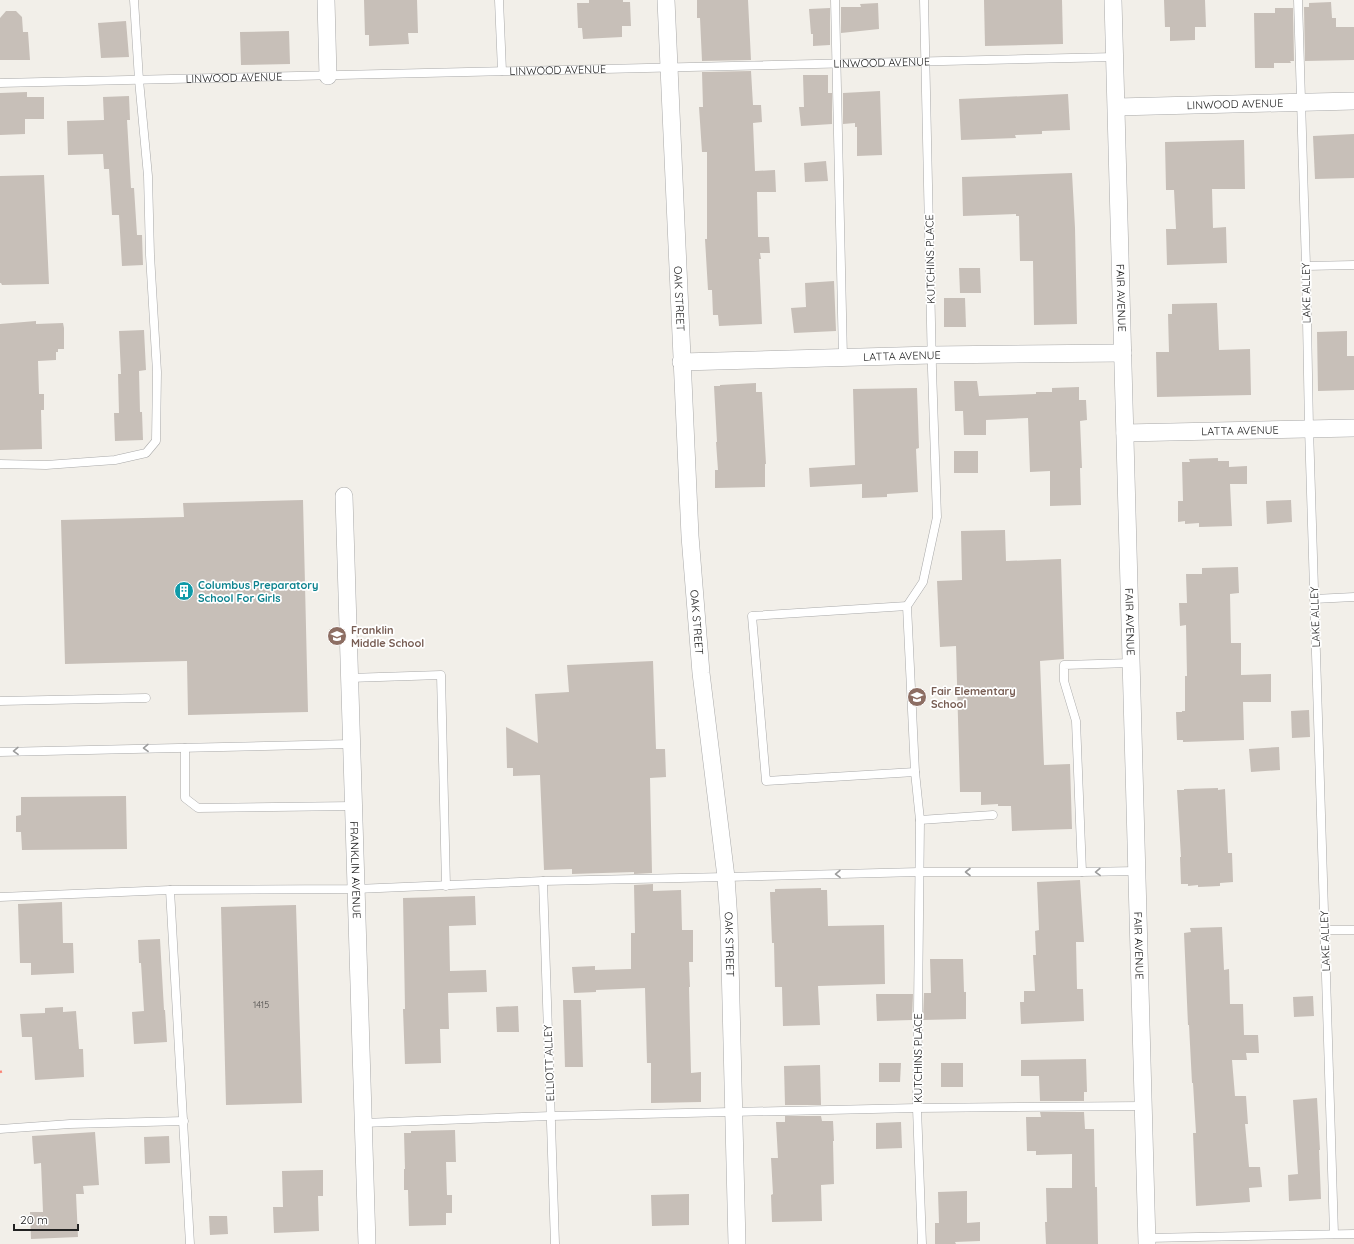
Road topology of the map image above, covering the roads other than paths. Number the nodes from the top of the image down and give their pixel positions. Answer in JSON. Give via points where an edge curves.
{"nodes":[{"id":1,"x":134,"y":0,"type":"edge"},
{"id":2,"x":326,"y":0,"type":"edge"},
{"id":3,"x":499,"y":0,"type":"edge"},
{"id":4,"x":666,"y":0,"type":"edge"},
{"id":5,"x":835,"y":0,"type":"edge"},
{"id":6,"x":924,"y":0,"type":"edge"},
{"id":7,"x":1113,"y":0,"type":"edge"},
{"id":8,"x":1298,"y":0,"type":"edge"},
{"id":9,"x":1115,"y":57,"type":"junction"},
{"id":10,"x":926,"y":61,"type":"junction"},
{"id":11,"x":836,"y":64,"type":"junction"},
{"id":12,"x":669,"y":68,"type":"junction"},
{"id":13,"x":502,"y":71,"type":"junction"},
{"id":14,"x":328,"y":76,"type":"junction"},
{"id":15,"x":139,"y":80,"type":"junction"},
{"id":16,"x":0,"y":83,"type":"edge"},
{"id":17,"x":1354,"y":101,"type":"edge"},
{"id":18,"x":1300,"y":103,"type":"junction"},
{"id":19,"x":1117,"y":107,"type":"junction"},
{"id":20,"x":1354,"y":265,"type":"edge"},
{"id":21,"x":1306,"y":266,"type":"junction"},
{"id":22,"x":1123,"y":353,"type":"junction"},
{"id":23,"x":932,"y":355,"type":"junction"},
{"id":24,"x":843,"y":358,"type":"junction"},
{"id":25,"x":681,"y":362,"type":"junction"},
{"id":26,"x":1309,"y":428,"type":"junction"},
{"id":27,"x":1354,"y":428,"type":"edge"},
{"id":28,"x":1125,"y":433,"type":"junction"},
{"id":29,"x":0,"y":464,"type":"edge"},
{"id":30,"x":344,"y":496,"type":"dead end"},
{"id":31,"x":1354,"y":597,"type":"edge"},
{"id":32,"x":1314,"y":599,"type":"junction"},
{"id":33,"x":907,"y":606,"type":"junction"},
{"id":34,"x":1131,"y":663,"type":"junction"},
{"id":35,"x":349,"y":678,"type":"junction"},
{"id":36,"x":146,"y":698,"type":"dead end"},
{"id":37,"x":0,"y":701,"type":"edge"},
{"id":38,"x":351,"y":744,"type":"junction"},
{"id":39,"x":185,"y":748,"type":"junction"},
{"id":40,"x":0,"y":752,"type":"edge"},
{"id":41,"x":915,"y":772,"type":"junction"},
{"id":42,"x":353,"y":806,"type":"junction"},
{"id":43,"x":993,"y":815,"type":"dead end"},
{"id":44,"x":920,"y":820,"type":"junction"},
{"id":45,"x":1137,"y":871,"type":"junction"},
{"id":46,"x":919,"y":872,"type":"junction"},
{"id":47,"x":1082,"y":872,"type":"junction"},
{"id":48,"x":726,"y":877,"type":"junction"},
{"id":49,"x":543,"y":881,"type":"junction"},
{"id":50,"x":446,"y":886,"type":"junction"},
{"id":51,"x":170,"y":890,"type":"junction"},
{"id":52,"x":356,"y":890,"type":"junction"},
{"id":53,"x":0,"y":897,"type":"edge"},
{"id":54,"x":1324,"y":930,"type":"junction"},
{"id":55,"x":1354,"y":930,"type":"edge"},
{"id":56,"x":1143,"y":1106,"type":"junction"},
{"id":57,"x":918,"y":1108,"type":"junction"},
{"id":58,"x":734,"y":1112,"type":"junction"},
{"id":59,"x":551,"y":1116,"type":"junction"},
{"id":60,"x":184,"y":1121,"type":"junction"},
{"id":61,"x":363,"y":1123,"type":"junction"},
{"id":62,"x":0,"y":1128,"type":"edge"},
{"id":63,"x":1334,"y":1234,"type":"junction"},
{"id":64,"x":1354,"y":1234,"type":"edge"},
{"id":65,"x":1147,"y":1241,"type":"edge"},
{"id":66,"x":190,"y":1244,"type":"edge"},
{"id":67,"x":367,"y":1244,"type":"edge"},
{"id":68,"x":554,"y":1244,"type":"edge"},
{"id":69,"x":737,"y":1244,"type":"edge"},
{"id":70,"x":922,"y":1244,"type":"edge"}],
"edges":[{"from":1,"to":15,"type":"lane"},
{"from":2,"to":14,"type":"street"},
{"from":3,"to":13,"type":"lane"},
{"from":4,"to":12,"type":"street","name":"OAK STREET"},
{"from":5,"to":11,"type":"lane"},
{"from":6,"to":10,"type":"lane","name":"KUTCHINS PLACE"},
{"from":7,"to":9,"type":"street","name":"FAIR AVENUE"},
{"from":8,"to":18,"type":"lane","name":"LAKE ALLEY"},
{"from":9,"to":10,"type":"lane","name":"LINWOOD AVENUE"},
{"from":9,"to":19,"type":"street","name":"FAIR AVENUE"},
{"from":10,"to":11,"type":"lane","name":"LINWOOD AVENUE"},
{"from":10,"to":23,"type":"lane","name":"KUTCHINS PLACE"},
{"from":11,"to":12,"type":"lane","name":"LINWOOD AVENUE"},
{"from":11,"to":24,"type":"lane"},
{"from":12,"to":13,"type":"lane","name":"LINWOOD AVENUE"},
{"from":12,"to":25,"type":"street","name":"OAK STREET"},
{"from":13,"to":14,"type":"lane","name":"LINWOOD AVENUE"},
{"from":14,"to":15,"type":"lane","name":"LINWOOD AVENUE"},
{"from":15,"to":16,"type":"lane","name":"LINWOOD AVENUE"},
{"from":15,"to":29,"type":"lane","via":[[148,176],[157,372],[156,441],[146,453],[115,460],[46,465]]},
{"from":17,"to":18,"type":"street","name":"LINWOOD AVENUE"},
{"from":18,"to":19,"type":"street","name":"LINWOOD AVENUE"},
{"from":18,"to":21,"type":"lane","name":"LAKE ALLEY"},
{"from":19,"to":22,"type":"street","name":"FAIR AVENUE"},
{"from":20,"to":21,"type":"lane"},
{"from":21,"to":26,"type":"lane","name":"LAKE ALLEY"},
{"from":22,"to":23,"type":"street","name":"LATTA AVENUE"},
{"from":22,"to":28,"type":"street","name":"FAIR AVENUE"},
{"from":23,"to":24,"type":"street","name":"LATTA AVENUE"},
{"from":23,"to":33,"type":"lane","name":"KUTCHINS PLACE","via":[[937,517],[924,582]]},
{"from":24,"to":25,"type":"street","name":"LATTA AVENUE"},
{"from":25,"to":48,"type":"street","name":"OAK STREET","via":[[700,673]]},
{"from":26,"to":27,"type":"street","name":"LATTA AVENUE"},
{"from":26,"to":28,"type":"street","name":"LATTA AVENUE"},
{"from":26,"to":32,"type":"lane","name":"LAKE ALLEY"},
{"from":28,"to":34,"type":"street","name":"FAIR AVENUE"},
{"from":30,"to":35,"type":"street","name":"FRANKLIN AVENUE"},
{"from":31,"to":32,"type":"lane"},
{"from":32,"to":54,"type":"lane","name":"LAKE ALLEY"},
{"from":33,"to":41,"type":"lane","name":"KUTCHINS PLACE"},
{"from":33,"to":41,"type":"lane","via":[[752,616],[766,781]]},
{"from":34,"to":45,"type":"street","name":"FAIR AVENUE"},
{"from":34,"to":47,"type":"lane","via":[[1064,665],[1064,682],[1076,721]]},
{"from":35,"to":38,"type":"street","name":"FRANKLIN AVENUE"},
{"from":35,"to":50,"type":"lane","via":[[441,675]]},
{"from":36,"to":37,"type":"lane"},
{"from":38,"to":39,"type":"lane"},
{"from":38,"to":42,"type":"street","name":"FRANKLIN AVENUE"},
{"from":39,"to":40,"type":"lane","one_way":true},
{"from":39,"to":42,"type":"lane","via":[[185,798],[198,808]]},
{"from":41,"to":44,"type":"lane","name":"KUTCHINS PLACE"},
{"from":42,"to":52,"type":"street","name":"FRANKLIN AVENUE"},
{"from":43,"to":44,"type":"lane"},
{"from":44,"to":46,"type":"lane","name":"KUTCHINS PLACE"},
{"from":45,"to":47,"type":"lane","one_way":true},
{"from":45,"to":56,"type":"street","name":"FAIR AVENUE"},
{"from":47,"to":46,"type":"lane","one_way":true},
{"from":46,"to":48,"type":"lane","one_way":true},
{"from":46,"to":57,"type":"lane","name":"KUTCHINS PLACE"},
{"from":48,"to":49,"type":"lane"},
{"from":48,"to":58,"type":"street","name":"OAK STREET"},
{"from":49,"to":50,"type":"lane"},
{"from":49,"to":59,"type":"lane","name":"ELLIOTT ALLEY"},
{"from":50,"to":52,"type":"lane"},
{"from":51,"to":52,"type":"lane"},
{"from":51,"to":53,"type":"lane"},
{"from":51,"to":60,"type":"lane"},
{"from":52,"to":61,"type":"street","name":"FRANKLIN AVENUE"},
{"from":54,"to":55,"type":"lane"},
{"from":54,"to":63,"type":"lane","name":"LAKE ALLEY"},
{"from":56,"to":57,"type":"lane"},
{"from":56,"to":65,"type":"street","name":"FAIR AVENUE"},
{"from":57,"to":58,"type":"lane"},
{"from":57,"to":70,"type":"lane","name":"KUTCHINS PLACE"},
{"from":58,"to":59,"type":"lane"},
{"from":58,"to":69,"type":"street","name":"OAK STREET"},
{"from":59,"to":61,"type":"lane"},
{"from":59,"to":68,"type":"lane","name":"ELLIOTT ALLEY"},
{"from":60,"to":62,"type":"lane"},
{"from":60,"to":66,"type":"lane"},
{"from":61,"to":67,"type":"street","name":"FRANKLIN AVENUE"},
{"from":63,"to":64,"type":"lane"},
{"from":63,"to":65,"type":"lane"}]}
